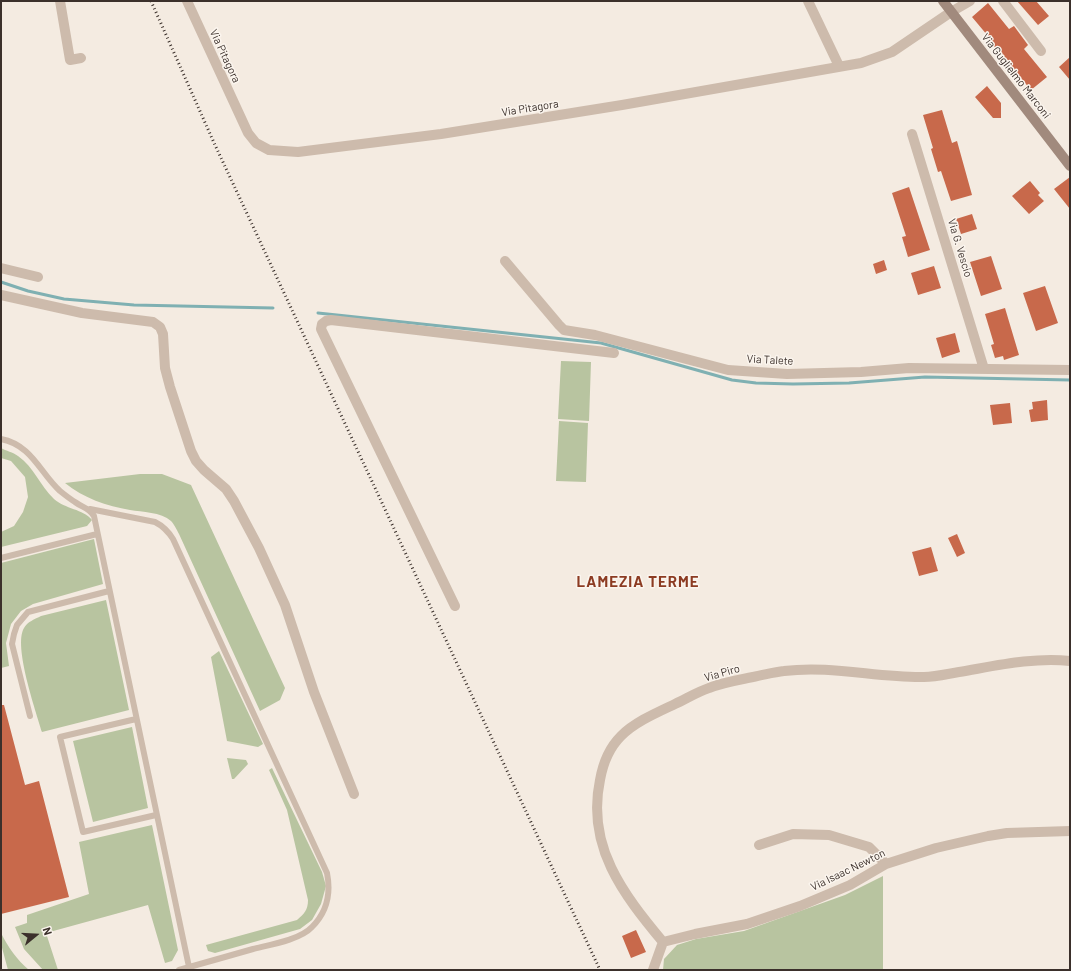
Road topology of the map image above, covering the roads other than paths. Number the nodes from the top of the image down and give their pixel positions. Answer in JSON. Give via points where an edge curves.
{"nodes":[{"id":1,"x":60,"y":1,"type":"edge"},
{"id":2,"x":187,"y":1,"type":"edge"},
{"id":3,"x":808,"y":1,"type":"edge"},
{"id":4,"x":943,"y":1,"type":"edge"},
{"id":5,"x":970,"y":1,"type":"edge"},
{"id":6,"x":1003,"y":1,"type":"edge"},
{"id":7,"x":951,"y":12,"type":"junction"},
{"id":8,"x":1041,"y":50,"type":"dead end"},
{"id":9,"x":81,"y":58,"type":"dead end"},
{"id":10,"x":839,"y":66,"type":"junction"},
{"id":11,"x":912,"y":134,"type":"dead end"},
{"id":12,"x":1070,"y":166,"type":"edge"},
{"id":13,"x":506,"y":261,"type":"dead end"},
{"id":14,"x":1,"y":268,"type":"edge"},
{"id":15,"x":38,"y":277,"type":"dead end"},
{"id":16,"x":1,"y":295,"type":"edge"},
{"id":17,"x":564,"y":330,"type":"junction"},
{"id":18,"x":562,"y":347,"type":"junction"},
{"id":19,"x":614,"y":353,"type":"dead end"},
{"id":20,"x":984,"y":369,"type":"junction"},
{"id":21,"x":1070,"y":370,"type":"edge"},
{"id":22,"x":1,"y":439,"type":"edge"},
{"id":23,"x":90,"y":510,"type":"junction"},
{"id":24,"x":97,"y":534,"type":"junction"},
{"id":25,"x":1,"y":558,"type":"edge"},
{"id":26,"x":109,"y":591,"type":"junction"},
{"id":27,"x":455,"y":606,"type":"dead end"},
{"id":28,"x":1070,"y":661,"type":"edge"},
{"id":29,"x":30,"y":716,"type":"dead end"},
{"id":30,"x":136,"y":719,"type":"junction"},
{"id":31,"x":354,"y":794,"type":"dead end"},
{"id":32,"x":156,"y":815,"type":"junction"},
{"id":33,"x":1070,"y":831,"type":"edge"},
{"id":34,"x":759,"y":845,"type":"dead end"},
{"id":35,"x":886,"y":864,"type":"junction"},
{"id":36,"x":663,"y":942,"type":"junction"},
{"id":37,"x":188,"y":967,"type":"junction"},
{"id":38,"x":179,"y":970,"type":"edge"},
{"id":39,"x":653,"y":970,"type":"edge"}],
"edges":[{"from":1,"to":9,"type":"street","via":[[70,60]]},
{"from":2,"to":10,"type":"street","name":"Via Pitagora","via":[[248,133],[256,143],[269,150],[298,152],[441,134]]},
{"from":3,"to":10,"type":"street"},
{"from":4,"to":7,"type":"main road","name":"Via Guglielmo Marconi"},
{"from":5,"to":7,"type":"street","name":"Via Pitagora"},
{"from":6,"to":8,"type":"street"},
{"from":7,"to":10,"type":"street","name":"Via Pitagora","via":[[892,52]]},
{"from":7,"to":12,"type":"main road","name":"Via Guglielmo Marconi"},
{"from":11,"to":20,"type":"street","name":"Via G. Vescio"},
{"from":13,"to":17,"type":"street"},
{"from":14,"to":15,"type":"street"},
{"from":16,"to":31,"type":"street","via":[[82,313],[153,322],[160,327],[163,334],[165,368],[191,450],[204,470],[226,489],[259,548],[285,604],[314,692]]},
{"from":17,"to":18,"type":"street"},
{"from":17,"to":20,"type":"street","name":"Via Talete","via":[[595,335],[728,370],[787,374],[908,368]]},
{"from":18,"to":19,"type":"street"},
{"from":18,"to":27,"type":"street","via":[[331,320],[322,324],[321,329]]},
{"from":20,"to":21,"type":"street","name":"Via Talete"},
{"from":22,"to":23,"type":"lane","via":[[29,454],[59,490]]},
{"from":23,"to":24,"type":"lane","via":[[94,516]]},
{"from":23,"to":37,"type":"lane","via":[[155,522],[168,531],[327,873],[329,885],[325,909],[312,927],[283,941]]},
{"from":24,"to":25,"type":"lane"},
{"from":24,"to":26,"type":"lane"},
{"from":26,"to":29,"type":"lane","via":[[28,612],[17,625],[12,644]]},
{"from":26,"to":30,"type":"lane"},
{"from":28,"to":36,"type":"street","name":"Via Piro","via":[[1019,662],[927,677],[848,671],[784,670],[722,683],[644,719],[622,735],[610,748],[596,794],[597,824],[605,855],[617,880]]},
{"from":30,"to":32,"type":"lane"},
{"from":30,"to":32,"type":"lane","via":[[60,737],[83,832]]},
{"from":32,"to":37,"type":"lane"},
{"from":33,"to":35,"type":"street","name":"Via Isaac Newton","via":[[988,836],[936,848]]},
{"from":34,"to":35,"type":"street","via":[[793,834],[829,834],[869,847]]},
{"from":35,"to":36,"type":"street","name":"Via Isaac Newton","via":[[850,885],[800,906],[747,924]]},
{"from":36,"to":39,"type":"street"},
{"from":37,"to":38,"type":"lane"}]}
